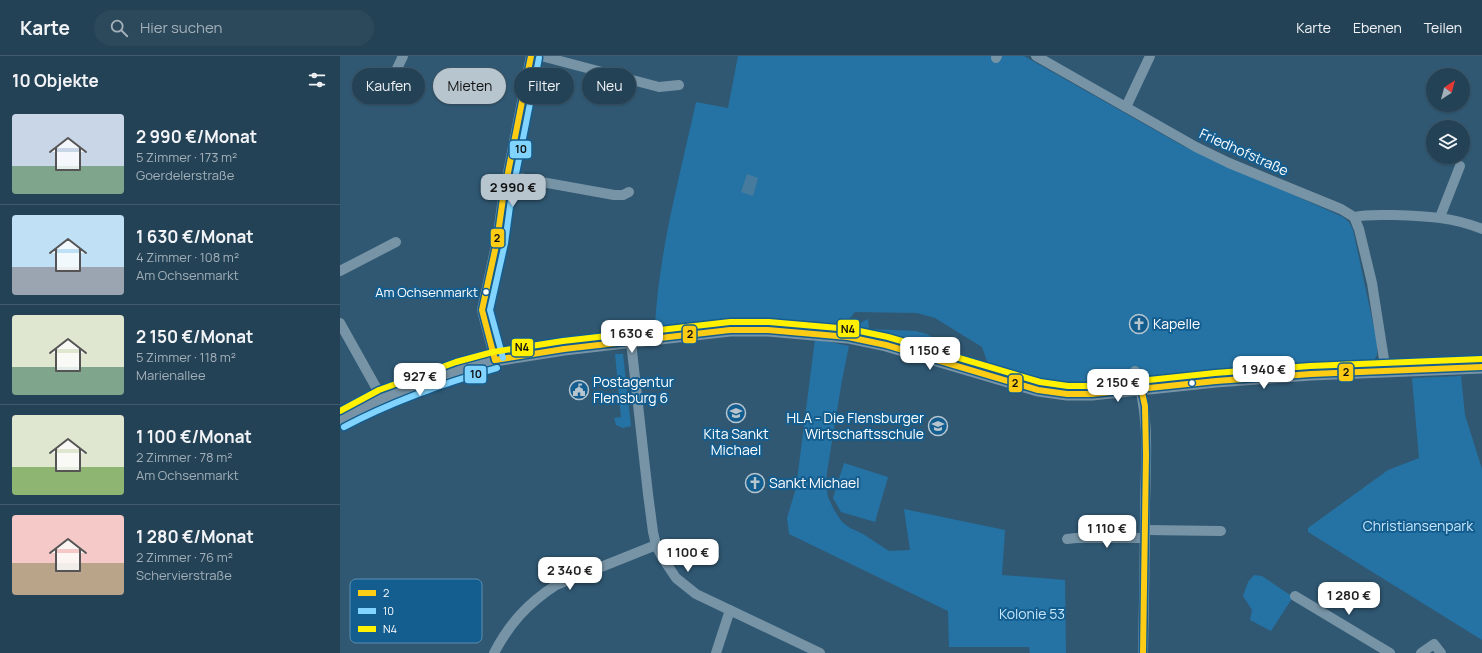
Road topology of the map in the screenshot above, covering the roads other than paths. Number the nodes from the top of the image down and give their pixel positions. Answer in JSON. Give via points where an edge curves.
{"nodes":[{"id":1,"x":403,"y":56,"type":"edge"},
{"id":2,"x":531,"y":56,"type":"edge"},
{"id":3,"x":541,"y":56,"type":"edge"},
{"id":4,"x":1036,"y":56,"type":"edge"},
{"id":5,"x":1150,"y":56,"type":"edge"},
{"id":6,"x":397,"y":68,"type":"edge"},
{"id":7,"x":679,"y":85,"type":"dead end"},
{"id":8,"x":1126,"y":107,"type":"junction"},
{"id":9,"x":1460,"y":166,"type":"dead end"},
{"id":10,"x":508,"y":176,"type":"junction"},
{"id":11,"x":629,"y":192,"type":"dead end"},
{"id":12,"x":1354,"y":217,"type":"junction"},
{"id":13,"x":1440,"y":217,"type":"junction"},
{"id":14,"x":1482,"y":229,"type":"edge"},
{"id":15,"x":396,"y":242,"type":"dead end"},
{"id":16,"x":340,"y":271,"type":"edge"},
{"id":17,"x":340,"y":323,"type":"edge"},
{"id":18,"x":631,"y":342,"type":"junction"},
{"id":19,"x":495,"y":360,"type":"junction"},
{"id":20,"x":1482,"y":367,"type":"edge"},
{"id":21,"x":1135,"y":371,"type":"dead end"},
{"id":22,"x":1386,"y":372,"type":"junction"},
{"id":23,"x":1141,"y":388,"type":"junction"},
{"id":24,"x":382,"y":398,"type":"junction"},
{"id":25,"x":340,"y":420,"type":"edge"},
{"id":26,"x":1221,"y":531,"type":"dead end"},
{"id":27,"x":1145,"y":534,"type":"junction"},
{"id":28,"x":1067,"y":539,"type":"dead end"},
{"id":29,"x":656,"y":545,"type":"junction"},
{"id":30,"x":1295,"y":596,"type":"dead end"},
{"id":31,"x":730,"y":610,"type":"junction"},
{"id":32,"x":494,"y":653,"type":"edge"},
{"id":33,"x":716,"y":653,"type":"edge"},
{"id":34,"x":820,"y":653,"type":"edge"},
{"id":35,"x":1143,"y":653,"type":"edge"},
{"id":36,"x":1390,"y":653,"type":"edge"},
{"id":37,"x":1421,"y":653,"type":"edge"},
{"id":38,"x":1441,"y":653,"type":"edge"}],
"edges":[{"from":1,"to":6,"type":"street"},
{"from":2,"to":10,"type":"street"},
{"from":3,"to":7,"type":"street","via":[[659,87]]},
{"from":4,"to":8,"type":"street","name":"Friedhofstraße"},
{"from":5,"to":8,"type":"street"},
{"from":8,"to":12,"type":"street","name":"Friedhofstraße","via":[[1229,163],[1341,209]]},
{"from":9,"to":13,"type":"street"},
{"from":10,"to":11,"type":"street","via":[[614,195]]},
{"from":10,"to":19,"type":"street","via":[[482,310]]},
{"from":12,"to":13,"type":"street","via":[[1374,214]]},
{"from":12,"to":22,"type":"street","via":[[1372,283]]},
{"from":13,"to":14,"type":"street"},
{"from":15,"to":16,"type":"street"},
{"from":17,"to":24,"type":"street"},
{"from":18,"to":19,"type":"main road"},
{"from":18,"to":23,"type":"main road","via":[[730,330],[813,333],[886,345],[1038,390],[1092,394]]},
{"from":18,"to":29,"type":"street"},
{"from":19,"to":24,"type":"main road"},
{"from":20,"to":22,"type":"main road"},
{"from":21,"to":23,"type":"street"},
{"from":22,"to":23,"type":"main road","via":[[1303,375]]},
{"from":23,"to":27,"type":"street","via":[[1145,413]]},
{"from":24,"to":25,"type":"main road"},
{"from":26,"to":27,"type":"street"},
{"from":27,"to":28,"type":"street"},
{"from":27,"to":35,"type":"street"},
{"from":29,"to":31,"type":"street","via":[[669,568],[686,587]]},
{"from":29,"to":32,"type":"street","via":[[556,585],[525,609],[506,632]]},
{"from":30,"to":36,"type":"street"},
{"from":31,"to":33,"type":"street"},
{"from":31,"to":34,"type":"street"},
{"from":37,"to":38,"type":"street","via":[[1434,644]]}]}
